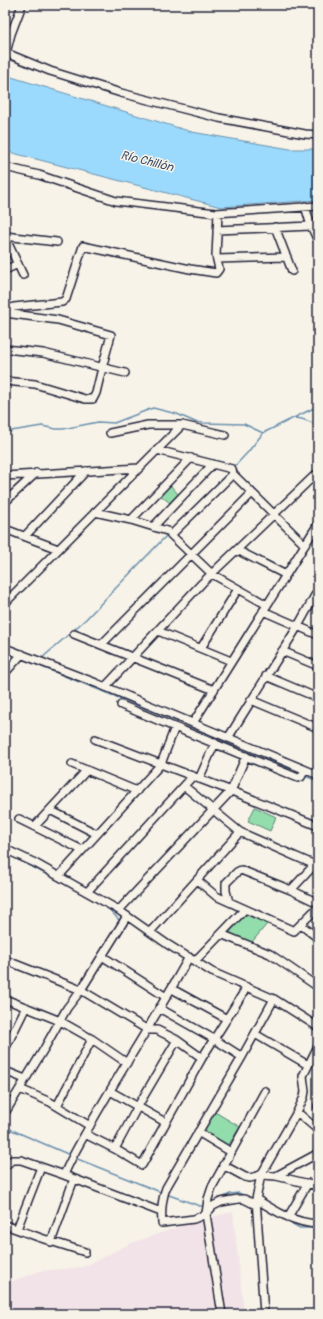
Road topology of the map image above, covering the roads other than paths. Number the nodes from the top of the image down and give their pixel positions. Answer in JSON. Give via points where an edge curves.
{"nodes":[{"id":1,"x":22,"y":5,"type":"edge"},
{"id":2,"x":318,"y":135,"type":"edge"},
{"id":3,"x":5,"y":167,"type":"edge"},
{"id":4,"x":304,"y":206,"type":"junction"},
{"id":5,"x":318,"y":206,"type":"edge"},
{"id":6,"x":218,"y":213,"type":"junction"},
{"id":7,"x":311,"y":226,"type":"junction"},
{"id":8,"x":275,"y":227,"type":"junction"},
{"id":9,"x":217,"y":230,"type":"junction"},
{"id":10,"x":5,"y":237,"type":"edge"},
{"id":11,"x":318,"y":241,"type":"edge"},
{"id":12,"x":57,"y":242,"type":"dead end"},
{"id":13,"x":287,"y":257,"type":"junction"},
{"id":14,"x":217,"y":259,"type":"junction"},
{"id":15,"x":18,"y":264,"type":"junction"},
{"id":16,"x":5,"y":270,"type":"edge"},
{"id":17,"x":292,"y":270,"type":"dead end"},
{"id":18,"x":24,"y":275,"type":"dead end"},
{"id":19,"x":5,"y":312,"type":"edge"},
{"id":20,"x":5,"y":349,"type":"edge"},
{"id":21,"x":102,"y":368,"type":"junction"},
{"id":22,"x":125,"y":373,"type":"dead end"},
{"id":23,"x":5,"y":381,"type":"edge"},
{"id":24,"x":182,"y":425,"type":"junction"},
{"id":25,"x":110,"y":432,"type":"dead end"},
{"id":26,"x":225,"y":435,"type":"dead end"},
{"id":27,"x":157,"y":450,"type":"junction"},
{"id":28,"x":191,"y":458,"type":"junction"},
{"id":29,"x":213,"y":464,"type":"junction"},
{"id":30,"x":138,"y":468,"type":"junction"},
{"id":31,"x":86,"y":471,"type":"junction"},
{"id":32,"x":36,"y":474,"type":"junction"},
{"id":33,"x":233,"y":474,"type":"junction"},
{"id":34,"x":5,"y":476,"type":"edge"},
{"id":35,"x":315,"y":476,"type":"dead end"},
{"id":36,"x":252,"y":492,"type":"junction"},
{"id":37,"x":5,"y":502,"type":"edge"},
{"id":38,"x":95,"y":512,"type":"junction"},
{"id":39,"x":274,"y":514,"type":"junction"},
{"id":40,"x":131,"y":520,"type":"junction"},
{"id":41,"x":318,"y":524,"type":"edge"},
{"id":42,"x":153,"y":527,"type":"junction"},
{"id":43,"x":5,"y":529,"type":"edge"},
{"id":44,"x":166,"y":531,"type":"dead end"},
{"id":45,"x":25,"y":536,"type":"junction"},
{"id":46,"x":305,"y":545,"type":"junction"},
{"id":47,"x":58,"y":549,"type":"junction"},
{"id":48,"x":237,"y":550,"type":"junction"},
{"id":49,"x":191,"y":554,"type":"junction"},
{"id":50,"x":212,"y":574,"type":"junction"},
{"id":51,"x":286,"y":575,"type":"junction"},
{"id":52,"x":238,"y":589,"type":"junction"},
{"id":53,"x":318,"y":591,"type":"edge"},
{"id":54,"x":5,"y":603,"type":"edge"},
{"id":55,"x":265,"y":608,"type":"junction"},
{"id":56,"x":298,"y":626,"type":"junction"},
{"id":57,"x":158,"y":631,"type":"junction"},
{"id":58,"x":74,"y":634,"type":"dead end"},
{"id":59,"x":318,"y":635,"type":"edge"},
{"id":60,"x":102,"y":644,"type":"junction"},
{"id":61,"x":5,"y":648,"type":"edge"},
{"id":62,"x":201,"y":648,"type":"junction"},
{"id":63,"x":282,"y":651,"type":"junction"},
{"id":64,"x":22,"y":654,"type":"junction"},
{"id":65,"x":134,"y":657,"type":"junction"},
{"id":66,"x":231,"y":661,"type":"junction"},
{"id":67,"x":318,"y":666,"type":"edge"},
{"id":68,"x":5,"y":673,"type":"edge"},
{"id":69,"x":266,"y":676,"type":"junction"},
{"id":70,"x":105,"y":687,"type":"junction"},
{"id":71,"x":214,"y":690,"type":"junction"},
{"id":72,"x":318,"y":698,"type":"edge"},
{"id":73,"x":251,"y":700,"type":"junction"},
{"id":74,"x":121,"y":705,"type":"dead end"},
{"id":75,"x":193,"y":723,"type":"junction"},
{"id":76,"x":175,"y":727,"type":"junction"},
{"id":77,"x":318,"y":728,"type":"edge"},
{"id":78,"x":226,"y":737,"type":"junction"},
{"id":79,"x":95,"y":739,"type":"dead end"},
{"id":80,"x":218,"y":744,"type":"junction"},
{"id":81,"x":246,"y":756,"type":"junction"},
{"id":82,"x":72,"y":764,"type":"dead end"},
{"id":83,"x":161,"y":764,"type":"junction"},
{"id":84,"x":87,"y":770,"type":"junction"},
{"id":85,"x":305,"y":770,"type":"junction"},
{"id":86,"x":318,"y":775,"type":"edge"},
{"id":87,"x":196,"y":778,"type":"junction"},
{"id":88,"x":184,"y":786,"type":"junction"},
{"id":89,"x":137,"y":791,"type":"junction"},
{"id":90,"x":231,"y":791,"type":"junction"},
{"id":91,"x":50,"y":810,"type":"junction"},
{"id":92,"x":213,"y":810,"type":"junction"},
{"id":93,"x":19,"y":819,"type":"dead end"},
{"id":94,"x":35,"y":826,"type":"junction"},
{"id":95,"x":318,"y":826,"type":"edge"},
{"id":96,"x":240,"y":832,"type":"junction"},
{"id":97,"x":97,"y":834,"type":"junction"},
{"id":98,"x":5,"y":849,"type":"edge"},
{"id":99,"x":82,"y":850,"type":"junction"},
{"id":100,"x":316,"y":863,"type":"edge"},
{"id":101,"x":59,"y":876,"type":"junction"},
{"id":102,"x":197,"y":880,"type":"junction"},
{"id":103,"x":291,"y":890,"type":"junction"},
{"id":104,"x":87,"y":892,"type":"junction"},
{"id":105,"x":229,"y":902,"type":"junction"},
{"id":106,"x":318,"y":903,"type":"edge"},
{"id":107,"x":318,"y":908,"type":"edge"},
{"id":108,"x":245,"y":909,"type":"junction"},
{"id":109,"x":119,"y":910,"type":"junction"},
{"id":110,"x":128,"y":916,"type":"junction"},
{"id":111,"x":301,"y":925,"type":"junction"},
{"id":112,"x":150,"y":932,"type":"junction"},
{"id":113,"x":221,"y":934,"type":"junction"},
{"id":114,"x":318,"y":938,"type":"edge"},
{"id":115,"x":102,"y":956,"type":"junction"},
{"id":116,"x":192,"y":959,"type":"junction"},
{"id":117,"x":5,"y":960,"type":"edge"},
{"id":118,"x":318,"y":986,"type":"edge"},
{"id":119,"x":247,"y":987,"type":"junction"},
{"id":120,"x":172,"y":989,"type":"junction"},
{"id":121,"x":81,"y":990,"type":"junction"},
{"id":122,"x":166,"y":997,"type":"junction"},
{"id":123,"x":5,"y":999,"type":"edge"},
{"id":124,"x":274,"y":999,"type":"junction"},
{"id":125,"x":26,"y":1008,"type":"junction"},
{"id":126,"x":159,"y":1008,"type":"junction"},
{"id":127,"x":227,"y":1019,"type":"junction"},
{"id":128,"x":60,"y":1021,"type":"junction"},
{"id":129,"x":318,"y":1027,"type":"edge"},
{"id":130,"x":148,"y":1030,"type":"junction"},
{"id":131,"x":255,"y":1034,"type":"junction"},
{"id":132,"x":8,"y":1036,"type":"edge"},
{"id":133,"x":92,"y":1039,"type":"junction"},
{"id":134,"x":214,"y":1039,"type":"junction"},
{"id":135,"x":177,"y":1040,"type":"junction"},
{"id":136,"x":318,"y":1046,"type":"edge"},
{"id":137,"x":5,"y":1049,"type":"edge"},
{"id":138,"x":242,"y":1057,"type":"junction"},
{"id":139,"x":202,"y":1058,"type":"junction"},
{"id":140,"x":127,"y":1063,"type":"junction"},
{"id":141,"x":308,"y":1065,"type":"junction"},
{"id":142,"x":5,"y":1071,"type":"edge"},
{"id":143,"x":25,"y":1080,"type":"junction"},
{"id":144,"x":20,"y":1089,"type":"junction"},
{"id":145,"x":110,"y":1091,"type":"junction"},
{"id":146,"x":265,"y":1091,"type":"dead end"},
{"id":147,"x":57,"y":1106,"type":"junction"},
{"id":148,"x":138,"y":1106,"type":"junction"},
{"id":149,"x":6,"y":1110,"type":"edge"},
{"id":150,"x":297,"y":1112,"type":"junction"},
{"id":151,"x":165,"y":1122,"type":"junction"},
{"id":152,"x":90,"y":1126,"type":"junction"},
{"id":153,"x":318,"y":1130,"type":"edge"},
{"id":154,"x":198,"y":1132,"type":"junction"},
{"id":155,"x":86,"y":1134,"type":"junction"},
{"id":156,"x":115,"y":1149,"type":"junction"},
{"id":157,"x":231,"y":1152,"type":"junction"},
{"id":158,"x":318,"y":1152,"type":"edge"},
{"id":159,"x":224,"y":1165,"type":"junction"},
{"id":160,"x":5,"y":1166,"type":"edge"},
{"id":161,"x":42,"y":1167,"type":"junction"},
{"id":162,"x":261,"y":1174,"type":"junction"},
{"id":163,"x":64,"y":1175,"type":"junction"},
{"id":164,"x":276,"y":1176,"type":"junction"},
{"id":165,"x":74,"y":1179,"type":"junction"},
{"id":166,"x":308,"y":1183,"type":"junction"},
{"id":167,"x":318,"y":1186,"type":"edge"},
{"id":168,"x":256,"y":1202,"type":"junction"},
{"id":169,"x":161,"y":1212,"type":"junction"},
{"id":170,"x":206,"y":1214,"type":"junction"},
{"id":171,"x":288,"y":1217,"type":"junction"},
{"id":172,"x":318,"y":1224,"type":"edge"},
{"id":173,"x":5,"y":1225,"type":"edge"},
{"id":174,"x":17,"y":1230,"type":"junction"},
{"id":175,"x":51,"y":1242,"type":"junction"},
{"id":176,"x":85,"y":1252,"type":"dead end"},
{"id":177,"x":222,"y":1314,"type":"edge"},
{"id":178,"x":264,"y":1314,"type":"edge"}],
"edges":[{"from":1,"to":2,"type":"street","via":[[6,53],[50,71],[121,93],[219,118]]},
{"from":3,"to":6,"type":"street","via":[[39,175],[116,201]]},
{"from":4,"to":5,"type":"street"},
{"from":4,"to":6,"type":"street"},
{"from":4,"to":7,"type":"street"},
{"from":6,"to":9,"type":"street"},
{"from":7,"to":8,"type":"street"},
{"from":7,"to":11,"type":"street"},
{"from":8,"to":9,"type":"street"},
{"from":8,"to":13,"type":"street"},
{"from":9,"to":14,"type":"street"},
{"from":10,"to":12,"type":"street"},
{"from":10,"to":15,"type":"street"},
{"from":13,"to":14,"type":"street"},
{"from":13,"to":17,"type":"street"},
{"from":14,"to":19,"type":"street","via":[[219,269],[213,273],[83,246],[66,299],[62,302],[14,307]]},
{"from":15,"to":16,"type":"street"},
{"from":15,"to":18,"type":"street"},
{"from":19,"to":21,"type":"street","via":[[58,320],[111,335]]},
{"from":20,"to":21,"type":"street","via":[[43,353]]},
{"from":21,"to":22,"type":"street"},
{"from":21,"to":23,"type":"street","via":[[96,393],[89,400],[35,384]]},
{"from":24,"to":25,"type":"street","via":[[148,425]]},
{"from":24,"to":26,"type":"street"},
{"from":24,"to":27,"type":"street"},
{"from":27,"to":28,"type":"street"},
{"from":27,"to":30,"type":"street"},
{"from":28,"to":29,"type":"street"},
{"from":28,"to":40,"type":"street"},
{"from":29,"to":33,"type":"street","via":[[232,469]]},
{"from":29,"to":42,"type":"street"},
{"from":30,"to":31,"type":"street"},
{"from":30,"to":38,"type":"street"},
{"from":31,"to":32,"type":"street"},
{"from":31,"to":45,"type":"street"},
{"from":32,"to":34,"type":"street"},
{"from":32,"to":37,"type":"street"},
{"from":33,"to":36,"type":"street"},
{"from":33,"to":49,"type":"street","via":[[171,535]]},
{"from":35,"to":39,"type":"street"},
{"from":36,"to":39,"type":"street"},
{"from":36,"to":49,"type":"street"},
{"from":38,"to":40,"type":"street"},
{"from":38,"to":47,"type":"street"},
{"from":39,"to":46,"type":"street"},
{"from":39,"to":48,"type":"street"},
{"from":40,"to":42,"type":"street"},
{"from":41,"to":46,"type":"street"},
{"from":42,"to":44,"type":"street"},
{"from":43,"to":45,"type":"street"},
{"from":45,"to":47,"type":"street"},
{"from":46,"to":51,"type":"street"},
{"from":47,"to":54,"type":"street"},
{"from":48,"to":50,"type":"street"},
{"from":48,"to":51,"type":"street"},
{"from":49,"to":50,"type":"street"},
{"from":49,"to":60,"type":"street"},
{"from":50,"to":52,"type":"street"},
{"from":50,"to":57,"type":"street"},
{"from":51,"to":55,"type":"street"},
{"from":52,"to":55,"type":"street"},
{"from":52,"to":62,"type":"street"},
{"from":53,"to":56,"type":"street"},
{"from":55,"to":56,"type":"street"},
{"from":55,"to":66,"type":"street"},
{"from":56,"to":59,"type":"street"},
{"from":56,"to":63,"type":"street"},
{"from":57,"to":62,"type":"street"},
{"from":57,"to":65,"type":"street"},
{"from":58,"to":60,"type":"street"},
{"from":60,"to":65,"type":"street"},
{"from":61,"to":64,"type":"street"},
{"from":62,"to":66,"type":"street"},
{"from":63,"to":67,"type":"street"},
{"from":63,"to":69,"type":"street"},
{"from":64,"to":68,"type":"street"},
{"from":64,"to":70,"type":"street"},
{"from":65,"to":70,"type":"street"},
{"from":65,"to":71,"type":"street"},
{"from":66,"to":71,"type":"street"},
{"from":69,"to":72,"type":"street"},
{"from":69,"to":73,"type":"street"},
{"from":70,"to":75,"type":"street"},
{"from":71,"to":75,"type":"street"},
{"from":73,"to":77,"type":"street"},
{"from":73,"to":78,"type":"street"},
{"from":74,"to":76,"type":"street"},
{"from":75,"to":78,"type":"street"},
{"from":76,"to":80,"type":"street"},
{"from":76,"to":83,"type":"street"},
{"from":78,"to":80,"type":"street"},
{"from":78,"to":85,"type":"street"},
{"from":79,"to":83,"type":"street"},
{"from":80,"to":81,"type":"street"},
{"from":80,"to":87,"type":"street"},
{"from":81,"to":85,"type":"street","via":[[298,778]]},
{"from":81,"to":90,"type":"street"},
{"from":82,"to":84,"type":"street"},
{"from":83,"to":87,"type":"street"},
{"from":83,"to":89,"type":"street"},
{"from":84,"to":89,"type":"street"},
{"from":84,"to":91,"type":"street"},
{"from":85,"to":86,"type":"street"},
{"from":87,"to":88,"type":"street"},
{"from":87,"to":90,"type":"street"},
{"from":88,"to":92,"type":"street"},
{"from":88,"to":104,"type":"street"},
{"from":89,"to":97,"type":"street"},
{"from":90,"to":92,"type":"street"},
{"from":90,"to":95,"type":"street"},
{"from":91,"to":94,"type":"street"},
{"from":91,"to":97,"type":"street"},
{"from":92,"to":96,"type":"street"},
{"from":92,"to":109,"type":"street"},
{"from":93,"to":94,"type":"street"},
{"from":94,"to":99,"type":"street"},
{"from":96,"to":100,"type":"street"},
{"from":96,"to":102,"type":"street"},
{"from":97,"to":99,"type":"street"},
{"from":98,"to":101,"type":"street"},
{"from":99,"to":101,"type":"street"},
{"from":100,"to":103,"type":"street"},
{"from":101,"to":104,"type":"street"},
{"from":102,"to":105,"type":"street","via":[[216,896]]},
{"from":102,"to":112,"type":"street"},
{"from":103,"to":105,"type":"street","via":[[239,870],[226,883]]},
{"from":103,"to":106,"type":"street"},
{"from":104,"to":109,"type":"street"},
{"from":105,"to":108,"type":"street"},
{"from":107,"to":111,"type":"street"},
{"from":108,"to":111,"type":"street","via":[[294,931]]},
{"from":108,"to":113,"type":"street"},
{"from":109,"to":110,"type":"street"},
{"from":110,"to":112,"type":"street"},
{"from":110,"to":115,"type":"street"},
{"from":111,"to":114,"type":"street"},
{"from":112,"to":116,"type":"street"},
{"from":113,"to":116,"type":"street"},
{"from":113,"to":118,"type":"street","via":[[270,954]]},
{"from":115,"to":121,"type":"street"},
{"from":115,"to":122,"type":"street"},
{"from":116,"to":119,"type":"street","via":[[212,972]]},
{"from":116,"to":120,"type":"street"},
{"from":117,"to":121,"type":"street"},
{"from":119,"to":124,"type":"street"},
{"from":119,"to":127,"type":"street"},
{"from":120,"to":122,"type":"street"},
{"from":120,"to":127,"type":"street"},
{"from":121,"to":128,"type":"street"},
{"from":121,"to":130,"type":"street"},
{"from":122,"to":126,"type":"street"},
{"from":123,"to":125,"type":"street"},
{"from":124,"to":129,"type":"street"},
{"from":124,"to":131,"type":"street"},
{"from":125,"to":128,"type":"street"},
{"from":125,"to":132,"type":"street"},
{"from":126,"to":130,"type":"street"},
{"from":126,"to":134,"type":"street"},
{"from":127,"to":134,"type":"street"},
{"from":128,"to":133,"type":"street"},
{"from":128,"to":143,"type":"street"},
{"from":130,"to":135,"type":"street","via":[[158,1030]]},
{"from":130,"to":140,"type":"street"},
{"from":131,"to":138,"type":"street"},
{"from":131,"to":141,"type":"street"},
{"from":132,"to":137,"type":"street"},
{"from":133,"to":140,"type":"street"},
{"from":133,"to":147,"type":"street"},
{"from":134,"to":138,"type":"street"},
{"from":134,"to":139,"type":"street"},
{"from":135,"to":139,"type":"street"},
{"from":135,"to":148,"type":"street"},
{"from":136,"to":141,"type":"street"},
{"from":138,"to":154,"type":"street"},
{"from":139,"to":151,"type":"street"},
{"from":140,"to":145,"type":"street"},
{"from":141,"to":150,"type":"street","via":[[303,1076],[304,1098]]},
{"from":142,"to":143,"type":"street"},
{"from":143,"to":144,"type":"street"},
{"from":144,"to":147,"type":"street"},
{"from":144,"to":149,"type":"street"},
{"from":145,"to":148,"type":"street"},
{"from":145,"to":152,"type":"street"},
{"from":146,"to":157,"type":"street"},
{"from":147,"to":152,"type":"street"},
{"from":148,"to":151,"type":"street"},
{"from":148,"to":156,"type":"street"},
{"from":150,"to":153,"type":"street"},
{"from":150,"to":162,"type":"street"},
{"from":151,"to":156,"type":"street","via":[[142,1165]]},
{"from":152,"to":155,"type":"street"},
{"from":154,"to":157,"type":"street"},
{"from":154,"to":169,"type":"street","via":[[166,1188]]},
{"from":155,"to":156,"type":"street"},
{"from":155,"to":163,"type":"street","via":[[71,1157]]},
{"from":157,"to":159,"type":"street"},
{"from":158,"to":164,"type":"street"},
{"from":159,"to":162,"type":"street","via":[[245,1177]]},
{"from":159,"to":170,"type":"street","via":[[212,1187]]},
{"from":160,"to":161,"type":"street","via":[[12,1160],[20,1160]]},
{"from":161,"to":163,"type":"street"},
{"from":161,"to":174,"type":"street"},
{"from":162,"to":164,"type":"street"},
{"from":162,"to":168,"type":"street"},
{"from":163,"to":165,"type":"street"},
{"from":164,"to":166,"type":"street"},
{"from":165,"to":169,"type":"street"},
{"from":165,"to":175,"type":"street"},
{"from":166,"to":167,"type":"street"},
{"from":166,"to":171,"type":"street"},
{"from":168,"to":170,"type":"street","via":[[238,1199],[221,1202]]},
{"from":168,"to":171,"type":"street"},
{"from":168,"to":178,"type":"street"},
{"from":169,"to":170,"type":"street","via":[[162,1223],[194,1219]]},
{"from":170,"to":177,"type":"street"},
{"from":171,"to":172,"type":"street"},
{"from":173,"to":174,"type":"street"},
{"from":174,"to":175,"type":"street"},
{"from":175,"to":176,"type":"street"}]}
